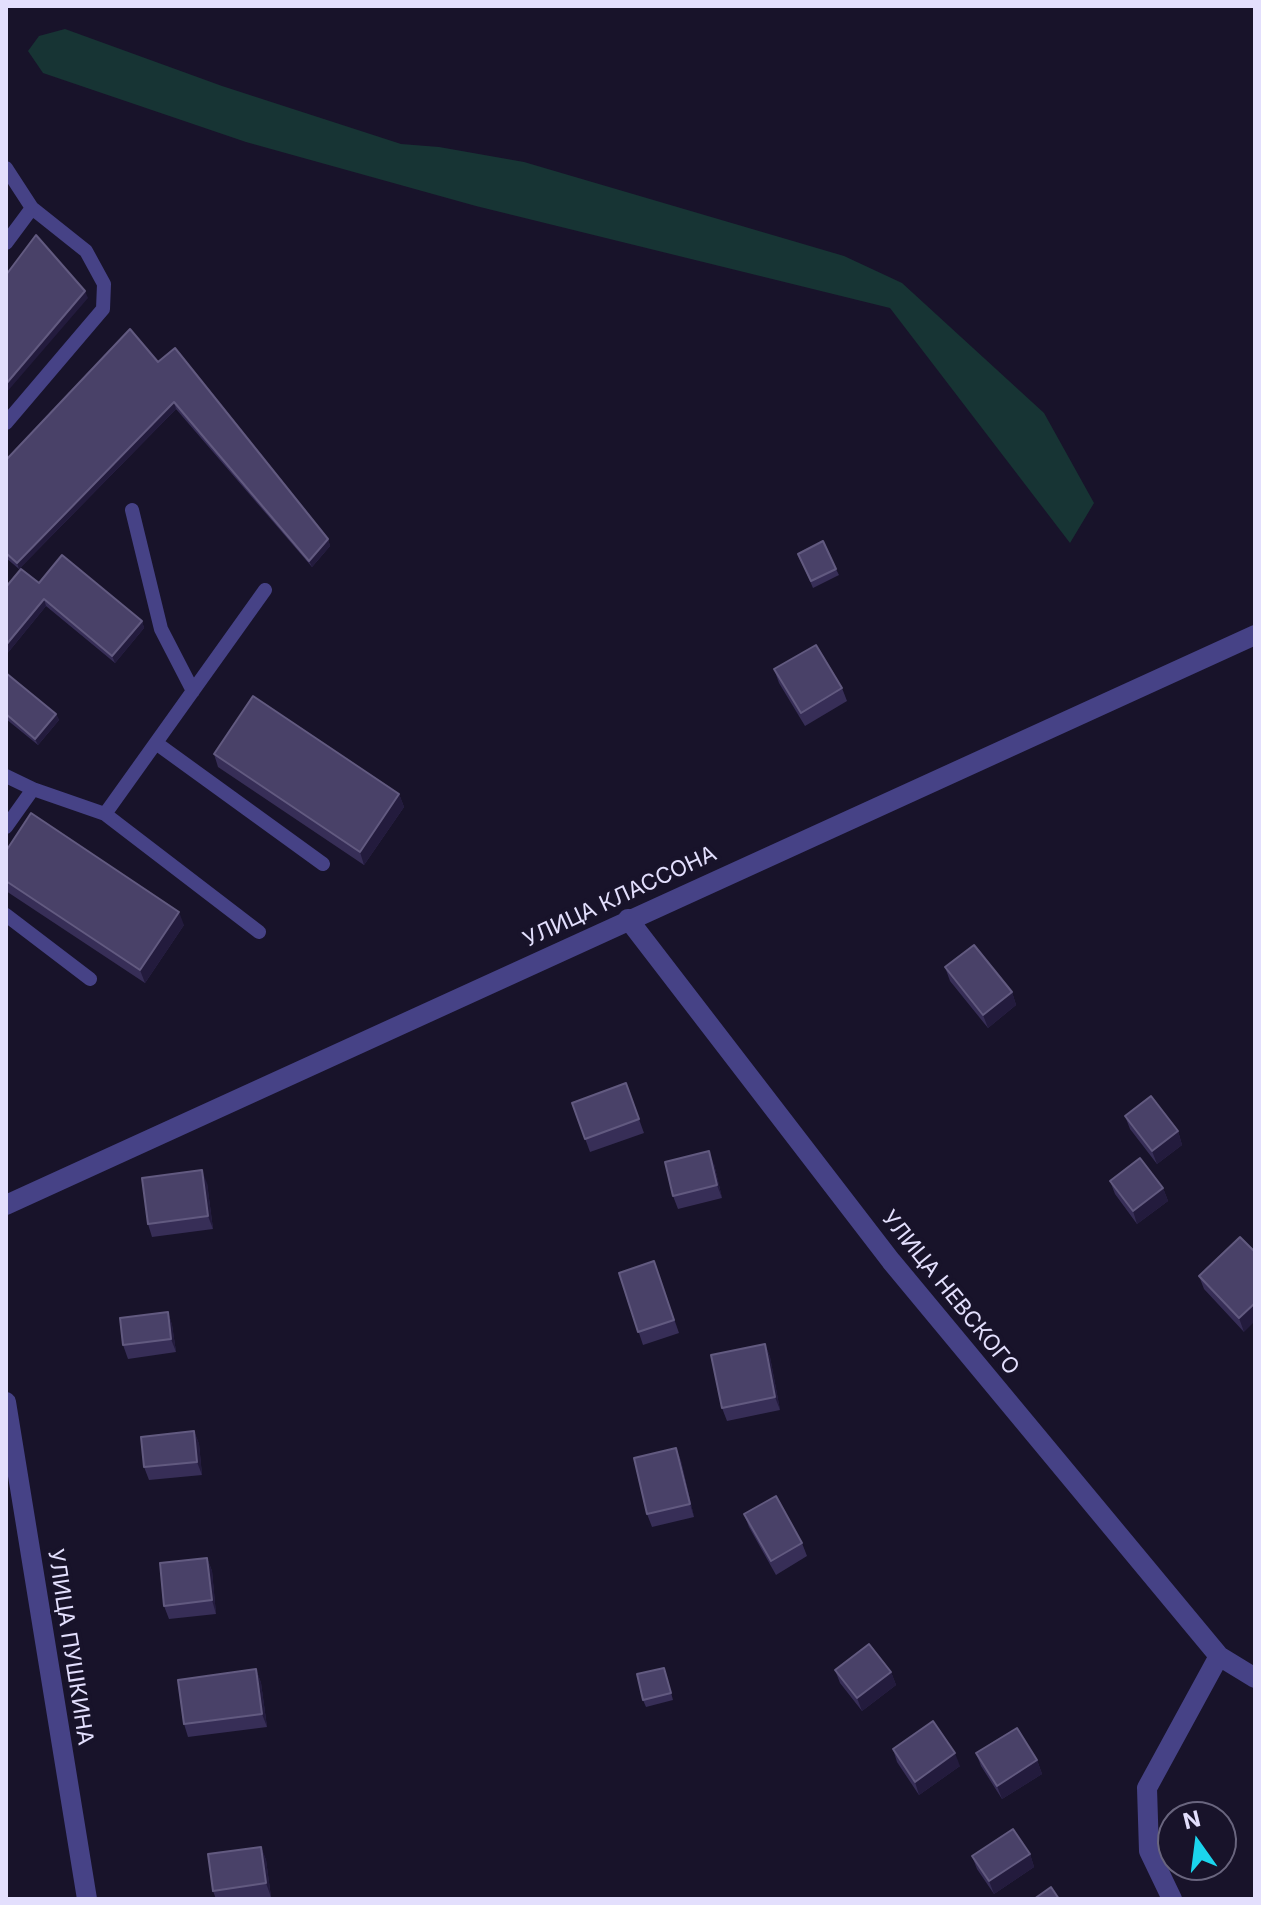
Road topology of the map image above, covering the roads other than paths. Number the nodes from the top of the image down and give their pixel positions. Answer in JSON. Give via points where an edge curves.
{"nodes":[{"id":1,"x":6,"y":168,"type":"edge"},
{"id":2,"x":32,"y":208,"type":"junction"},
{"id":3,"x":6,"y":243,"type":"edge"},
{"id":4,"x":6,"y":423,"type":"edge"},
{"id":5,"x":132,"y":510,"type":"dead end"},
{"id":6,"x":265,"y":590,"type":"dead end"},
{"id":7,"x":1255,"y":635,"type":"edge"},
{"id":8,"x":193,"y":691,"type":"junction"},
{"id":9,"x":156,"y":743,"type":"junction"},
{"id":10,"x":6,"y":776,"type":"edge"},
{"id":11,"x":33,"y":789,"type":"junction"},
{"id":12,"x":105,"y":814,"type":"junction"},
{"id":13,"x":6,"y":827,"type":"edge"},
{"id":14,"x":323,"y":864,"type":"dead end"},
{"id":15,"x":6,"y":915,"type":"edge"},
{"id":16,"x":628,"y":919,"type":"junction"},
{"id":17,"x":259,"y":932,"type":"dead end"},
{"id":18,"x":90,"y":979,"type":"dead end"},
{"id":19,"x":6,"y":1205,"type":"edge"},
{"id":20,"x":6,"y":1402,"type":"edge"},
{"id":21,"x":1219,"y":1656,"type":"junction"},
{"id":22,"x":1255,"y":1678,"type":"edge"},
{"id":23,"x":87,"y":1899,"type":"edge"},
{"id":24,"x":1172,"y":1899,"type":"edge"}],
"edges":[{"from":1,"to":2,"type":"lane"},
{"from":2,"to":3,"type":"lane"},
{"from":2,"to":4,"type":"lane","via":[[86,251],[104,284],[103,309]]},
{"from":5,"to":8,"type":"lane","via":[[161,629]]},
{"from":6,"to":8,"type":"lane"},
{"from":7,"to":16,"type":"street","name":"УЛИЦА КЛАССОНА"},
{"from":8,"to":9,"type":"lane"},
{"from":9,"to":12,"type":"lane"},
{"from":9,"to":14,"type":"lane"},
{"from":10,"to":11,"type":"lane"},
{"from":11,"to":12,"type":"lane"},
{"from":11,"to":13,"type":"lane"},
{"from":12,"to":17,"type":"lane"},
{"from":15,"to":18,"type":"lane"},
{"from":16,"to":19,"type":"street","name":"УЛИЦА КЛАССОНА"},
{"from":16,"to":21,"type":"street","name":"УЛИЦА НЕВСКОГО","via":[[891,1261]]},
{"from":20,"to":23,"type":"street","name":"УЛИЦА ПУШКИНА"},
{"from":21,"to":22,"type":"street","name":"УЛИЦА НЕВСКОГО"},
{"from":21,"to":24,"type":"street","via":[[1147,1788],[1149,1851]]}]}
